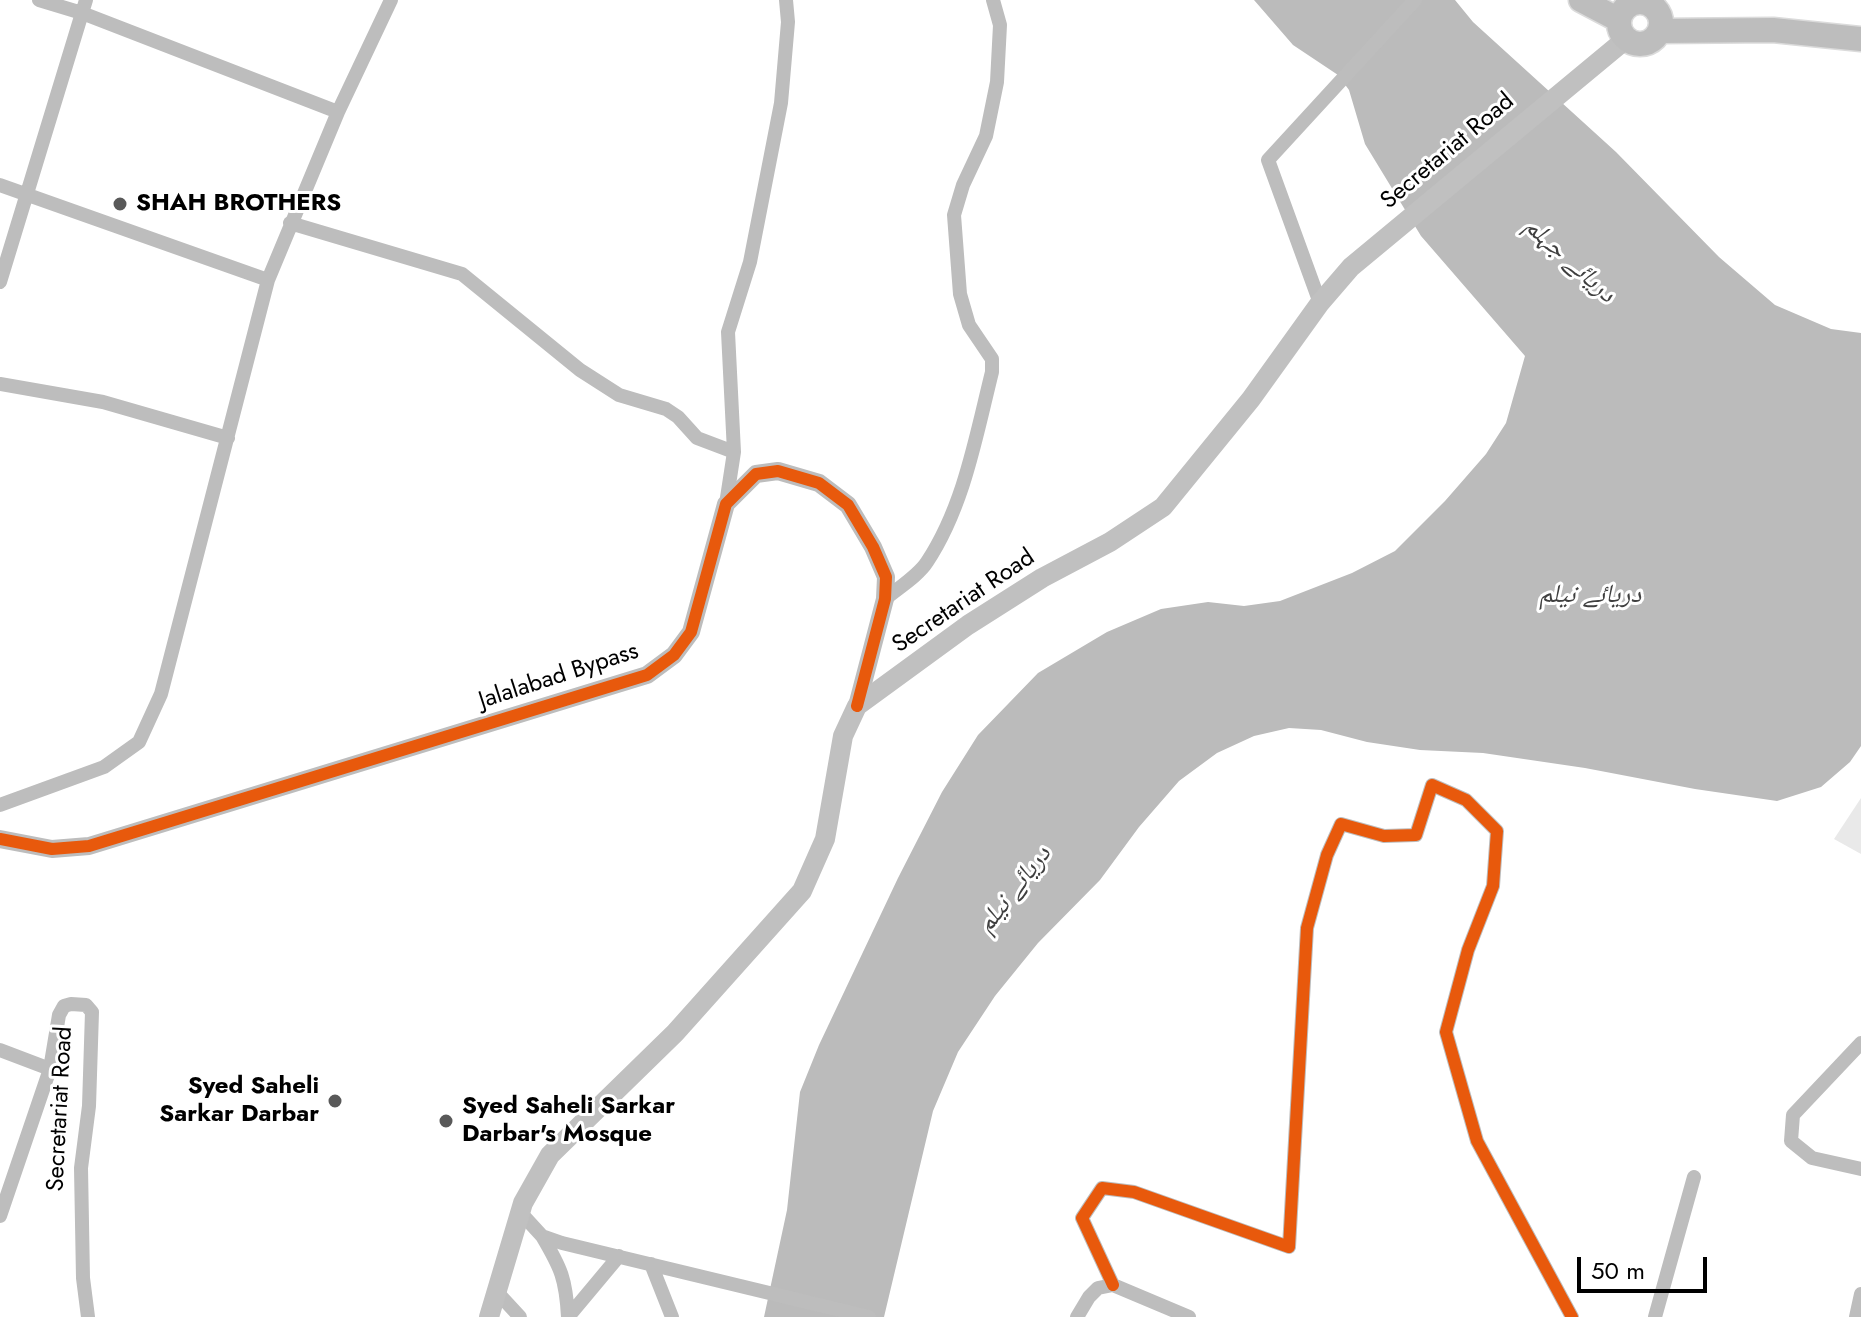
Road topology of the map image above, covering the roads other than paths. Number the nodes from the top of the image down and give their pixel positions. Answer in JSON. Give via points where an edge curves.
{"nodes":[{"id":1,"x":39,"y":0,"type":"edge"},
{"id":2,"x":391,"y":0,"type":"edge"},
{"id":3,"x":786,"y":0,"type":"edge"},
{"id":4,"x":993,"y":0,"type":"edge"},
{"id":5,"x":1415,"y":0,"type":"edge"},
{"id":6,"x":1581,"y":0,"type":"edge"},
{"id":7,"x":84,"y":7,"type":"edge"},
{"id":8,"x":1660,"y":31,"type":"junction"},
{"id":9,"x":1619,"y":36,"type":"junction"},
{"id":10,"x":1861,"y":39,"type":"edge"},
{"id":11,"x":338,"y":112,"type":"junction"},
{"id":12,"x":0,"y":185,"type":"edge"},
{"id":13,"x":25,"y":194,"type":"junction"},
{"id":14,"x":290,"y":223,"type":"junction"},
{"id":15,"x":268,"y":280,"type":"junction"},
{"id":16,"x":0,"y":282,"type":"edge"},
{"id":17,"x":1320,"y":303,"type":"junction"},
{"id":18,"x":0,"y":384,"type":"edge"},
{"id":19,"x":228,"y":438,"type":"junction"},
{"id":20,"x":734,"y":452,"type":"junction"},
{"id":21,"x":726,"y":504,"type":"junction"},
{"id":22,"x":885,"y":599,"type":"junction"},
{"id":23,"x":857,"y":706,"type":"junction"},
{"id":24,"x":0,"y":805,"type":"edge"},
{"id":25,"x":0,"y":839,"type":"edge"},
{"id":26,"x":1861,"y":1043,"type":"edge"},
{"id":27,"x":0,"y":1050,"type":"edge"},
{"id":28,"x":50,"y":1069,"type":"junction"},
{"id":29,"x":1861,"y":1169,"type":"edge"},
{"id":30,"x":1694,"y":1177,"type":"dead end"},
{"id":31,"x":3,"y":1197,"type":"edge"},
{"id":32,"x":520,"y":1212,"type":"junction"},
{"id":33,"x":0,"y":1216,"type":"edge"},
{"id":34,"x":542,"y":1236,"type":"junction"},
{"id":35,"x":619,"y":1256,"type":"junction"},
{"id":36,"x":651,"y":1264,"type":"junction"},
{"id":37,"x":1113,"y":1285,"type":"junction"},
{"id":38,"x":496,"y":1291,"type":"junction"},
{"id":39,"x":1861,"y":1294,"type":"edge"},
{"id":40,"x":88,"y":1317,"type":"edge"},
{"id":41,"x":489,"y":1317,"type":"edge"},
{"id":42,"x":520,"y":1317,"type":"edge"},
{"id":43,"x":568,"y":1317,"type":"edge"},
{"id":44,"x":672,"y":1317,"type":"edge"},
{"id":45,"x":869,"y":1317,"type":"edge"},
{"id":46,"x":1077,"y":1317,"type":"edge"},
{"id":47,"x":1189,"y":1317,"type":"edge"},
{"id":48,"x":1572,"y":1317,"type":"edge"},
{"id":49,"x":1655,"y":1317,"type":"edge"},
{"id":50,"x":1856,"y":1317,"type":"edge"}],
"edges":[{"from":1,"to":7,"type":"street"},
{"from":2,"to":11,"type":"street"},
{"from":3,"to":20,"type":"street","via":[[781,103],[750,262],[728,332]]},
{"from":4,"to":22,"type":"street","via":[[1000,25],[997,82],[986,136],[954,215],[960,294],[969,325],[992,359],[992,372],[967,471],[945,529],[926,565]]},
{"from":5,"to":17,"type":"street","via":[[1268,160]]},
{"from":6,"to":9,"type":"highway"},
{"from":7,"to":11,"type":"street"},
{"from":7,"to":13,"type":"street"},
{"from":8,"to":9,"type":"highway","via":[[1652,41],[1638,45]]},
{"from":8,"to":9,"type":"highway","via":[[1658,11],[1639,2],[1626,7]]},
{"from":8,"to":10,"type":"highway","via":[[1773,30]]},
{"from":9,"to":17,"type":"main road","name":"Secretariat Road","via":[[1351,267]]},
{"from":11,"to":14,"type":"street"},
{"from":12,"to":13,"type":"street"},
{"from":13,"to":15,"type":"street"},
{"from":13,"to":16,"type":"street"},
{"from":14,"to":15,"type":"street"},
{"from":14,"to":20,"type":"street","via":[[462,274],[580,370],[619,395],[666,409],[697,438]]},
{"from":15,"to":19,"type":"street"},
{"from":17,"to":23,"type":"main road","name":"Secretariat Road","via":[[1163,507],[968,625]]},
{"from":18,"to":19,"type":"street","via":[[103,402]]},
{"from":19,"to":24,"type":"street","via":[[161,694],[139,742],[104,767]]},
{"from":20,"to":21,"type":"street"},
{"from":21,"to":22,"type":"street","name":"Jalalabad Bypass","via":[[756,474],[778,471],[819,483],[848,505],[873,547],[886,577]]},
{"from":21,"to":25,"type":"street","name":"Jalalabad Bypass","via":[[691,632],[674,655],[647,675],[89,846],[52,849]]},
{"from":22,"to":23,"type":"street","name":"Jalalabad Bypass"},
{"from":23,"to":32,"type":"main road","via":[[843,736],[825,839],[802,891],[675,1033],[567,1137],[533,1182]]},
{"from":26,"to":29,"type":"street","via":[[1793,1115],[1791,1141],[1812,1158]]},
{"from":27,"to":28,"type":"street"},
{"from":28,"to":31,"type":"street","name":"Secretariat Road"},
{"from":28,"to":40,"type":"street","name":"Secretariat Road","via":[[64,1006],[86,1005],[92,1012],[81,1168]]},
{"from":30,"to":49,"type":"street"},
{"from":31,"to":33,"type":"street","name":"Secretariat Road"},
{"from":32,"to":34,"type":"street"},
{"from":32,"to":38,"type":"main road"},
{"from":34,"to":35,"type":"street"},
{"from":34,"to":43,"type":"street","via":[[561,1267]]},
{"from":35,"to":36,"type":"street"},
{"from":35,"to":43,"type":"street"},
{"from":36,"to":44,"type":"street"},
{"from":36,"to":45,"type":"street"},
{"from":37,"to":46,"type":"street","via":[[1098,1288]]},
{"from":37,"to":47,"type":"street"},
{"from":37,"to":48,"type":"street","via":[[1082,1218],[1102,1188],[1134,1192],[1289,1247],[1307,928],[1327,855],[1341,824],[1384,836],[1416,835],[1432,785],[1466,800],[1497,831],[1493,886],[1468,950],[1446,1032],[1477,1141]]},
{"from":38,"to":41,"type":"main road"},
{"from":38,"to":42,"type":"street"},
{"from":39,"to":50,"type":"street"}]}
